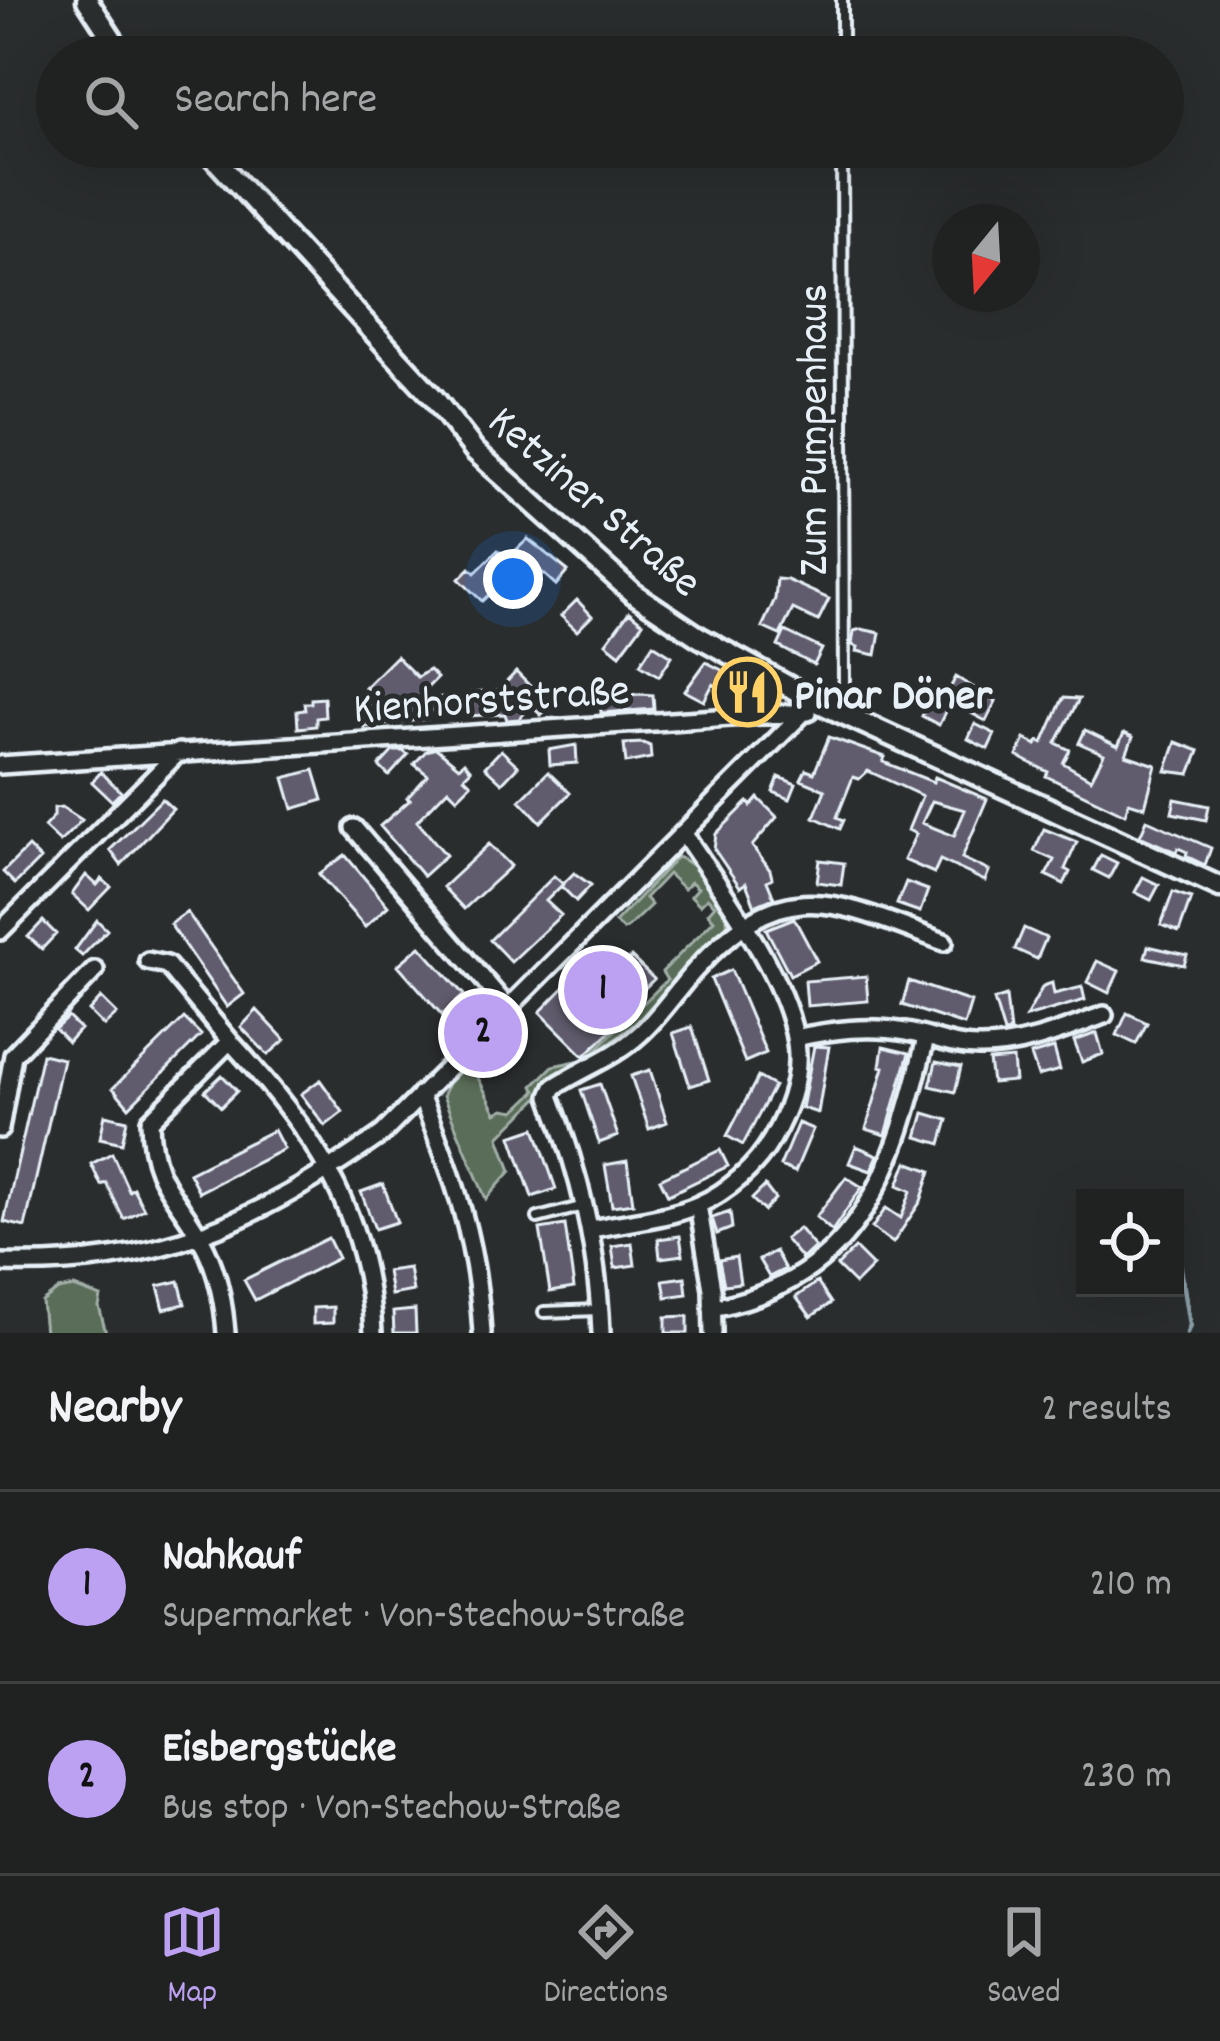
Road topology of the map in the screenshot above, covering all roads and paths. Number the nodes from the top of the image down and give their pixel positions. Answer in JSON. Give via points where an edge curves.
{"nodes":[{"id":1,"x":87,"y":0,"type":"edge"},
{"id":2,"x":842,"y":0,"type":"edge"},
{"id":3,"x":110,"y":36,"type":"edge"},
{"id":4,"x":842,"y":36,"type":"edge"},
{"id":5,"x":222,"y":168,"type":"edge"},
{"id":6,"x":842,"y":168,"type":"edge"},
{"id":7,"x":811,"y":706,"type":"junction"},
{"id":8,"x":836,"y":711,"type":"junction"},
{"id":9,"x":179,"y":752,"type":"junction"},
{"id":10,"x":0,"y":766,"type":"edge"},
{"id":11,"x":354,"y":828,"type":"dead end"},
{"id":12,"x":684,"y":835,"type":"junction"},
{"id":13,"x":1220,"y":887,"type":"edge"},
{"id":14,"x":744,"y":923,"type":"junction"},
{"id":15,"x":0,"y":931,"type":"edge"},
{"id":16,"x":944,"y":942,"type":"dead end"},
{"id":17,"x":148,"y":961,"type":"dead end"},
{"id":18,"x":95,"y":970,"type":"dead end"},
{"id":19,"x":508,"y":1008,"type":"junction"},
{"id":20,"x":1104,"y":1015,"type":"dead end"},
{"id":21,"x":796,"y":1038,"type":"junction"},
{"id":22,"x":926,"y":1038,"type":"junction"},
{"id":23,"x":230,"y":1041,"type":"junction"},
{"id":24,"x":4,"y":1094,"type":"edge"},
{"id":25,"x":420,"y":1095,"type":"junction"},
{"id":26,"x":0,"y":1129,"type":"edge"},
{"id":27,"x":330,"y":1169,"type":"junction"},
{"id":28,"x":586,"y":1205,"type":"junction"},
{"id":29,"x":698,"y":1205,"type":"junction"},
{"id":30,"x":538,"y":1218,"type":"dead end"},
{"id":31,"x":591,"y":1229,"type":"junction"},
{"id":32,"x":198,"y":1237,"type":"junction"},
{"id":33,"x":0,"y":1263,"type":"edge"},
{"id":34,"x":712,"y":1308,"type":"junction"},
{"id":35,"x":601,"y":1310,"type":"junction"},
{"id":36,"x":544,"y":1312,"type":"dead end"},
{"id":37,"x":226,"y":1333,"type":"edge"},
{"id":38,"x":373,"y":1333,"type":"edge"},
{"id":39,"x":482,"y":1333,"type":"edge"},
{"id":40,"x":602,"y":1333,"type":"edge"},
{"id":41,"x":713,"y":1333,"type":"edge"}],
"edges":[{"from":1,"to":3,"type":"street"},
{"from":2,"to":4,"type":"lane"},
{"from":5,"to":7,"type":"street","name":"Ketziner Straße","via":[[475,451],[572,542],[633,593]]},
{"from":6,"to":8,"type":"lane","name":"Zum Pumpenhaus","via":[[844,691]]},
{"from":7,"to":8,"type":"street","name":"Ketziner Straße"},
{"from":7,"to":9,"type":"street","name":"Kienhorststraße"},
{"from":7,"to":12,"type":"street"},
{"from":8,"to":13,"type":"street","name":"Ketziner Straße"},
{"from":9,"to":10,"type":"street","name":"Kienhorststraße"},
{"from":9,"to":15,"type":"street"},
{"from":11,"to":19,"type":"street"},
{"from":12,"to":14,"type":"street"},
{"from":12,"to":19,"type":"street"},
{"from":14,"to":16,"type":"street","via":[[779,906],[819,902]]},
{"from":14,"to":21,"type":"street"},
{"from":14,"to":28,"type":"street","via":[[640,1034],[550,1091]]},
{"from":17,"to":23,"type":"street","via":[[167,964]]},
{"from":18,"to":24,"type":"street","via":[[14,1055]]},
{"from":19,"to":25,"type":"street"},
{"from":20,"to":22,"type":"street","via":[[1013,1045],[975,1048]]},
{"from":21,"to":22,"type":"street","via":[[879,1028]]},
{"from":21,"to":29,"type":"street","via":[[792,1094],[766,1149]]},
{"from":22,"to":34,"type":"street","via":[[893,1158],[845,1236],[803,1275],[755,1300]]},
{"from":23,"to":27,"type":"street"},
{"from":23,"to":32,"type":"street","via":[[150,1121],[151,1156]]},
{"from":24,"to":26,"type":"street"},
{"from":25,"to":27,"type":"street"},
{"from":25,"to":39,"type":"street","via":[[471,1232]]},
{"from":27,"to":32,"type":"street"},
{"from":27,"to":38,"type":"street","via":[[365,1259]]},
{"from":28,"to":30,"type":"lane"},
{"from":28,"to":31,"type":"street"},
{"from":29,"to":31,"type":"street"},
{"from":29,"to":34,"type":"street"},
{"from":31,"to":35,"type":"street"},
{"from":32,"to":33,"type":"street","via":[[90,1262]]},
{"from":32,"to":37,"type":"street"},
{"from":34,"to":41,"type":"street"},
{"from":35,"to":36,"type":"lane"},
{"from":35,"to":40,"type":"street"}]}
